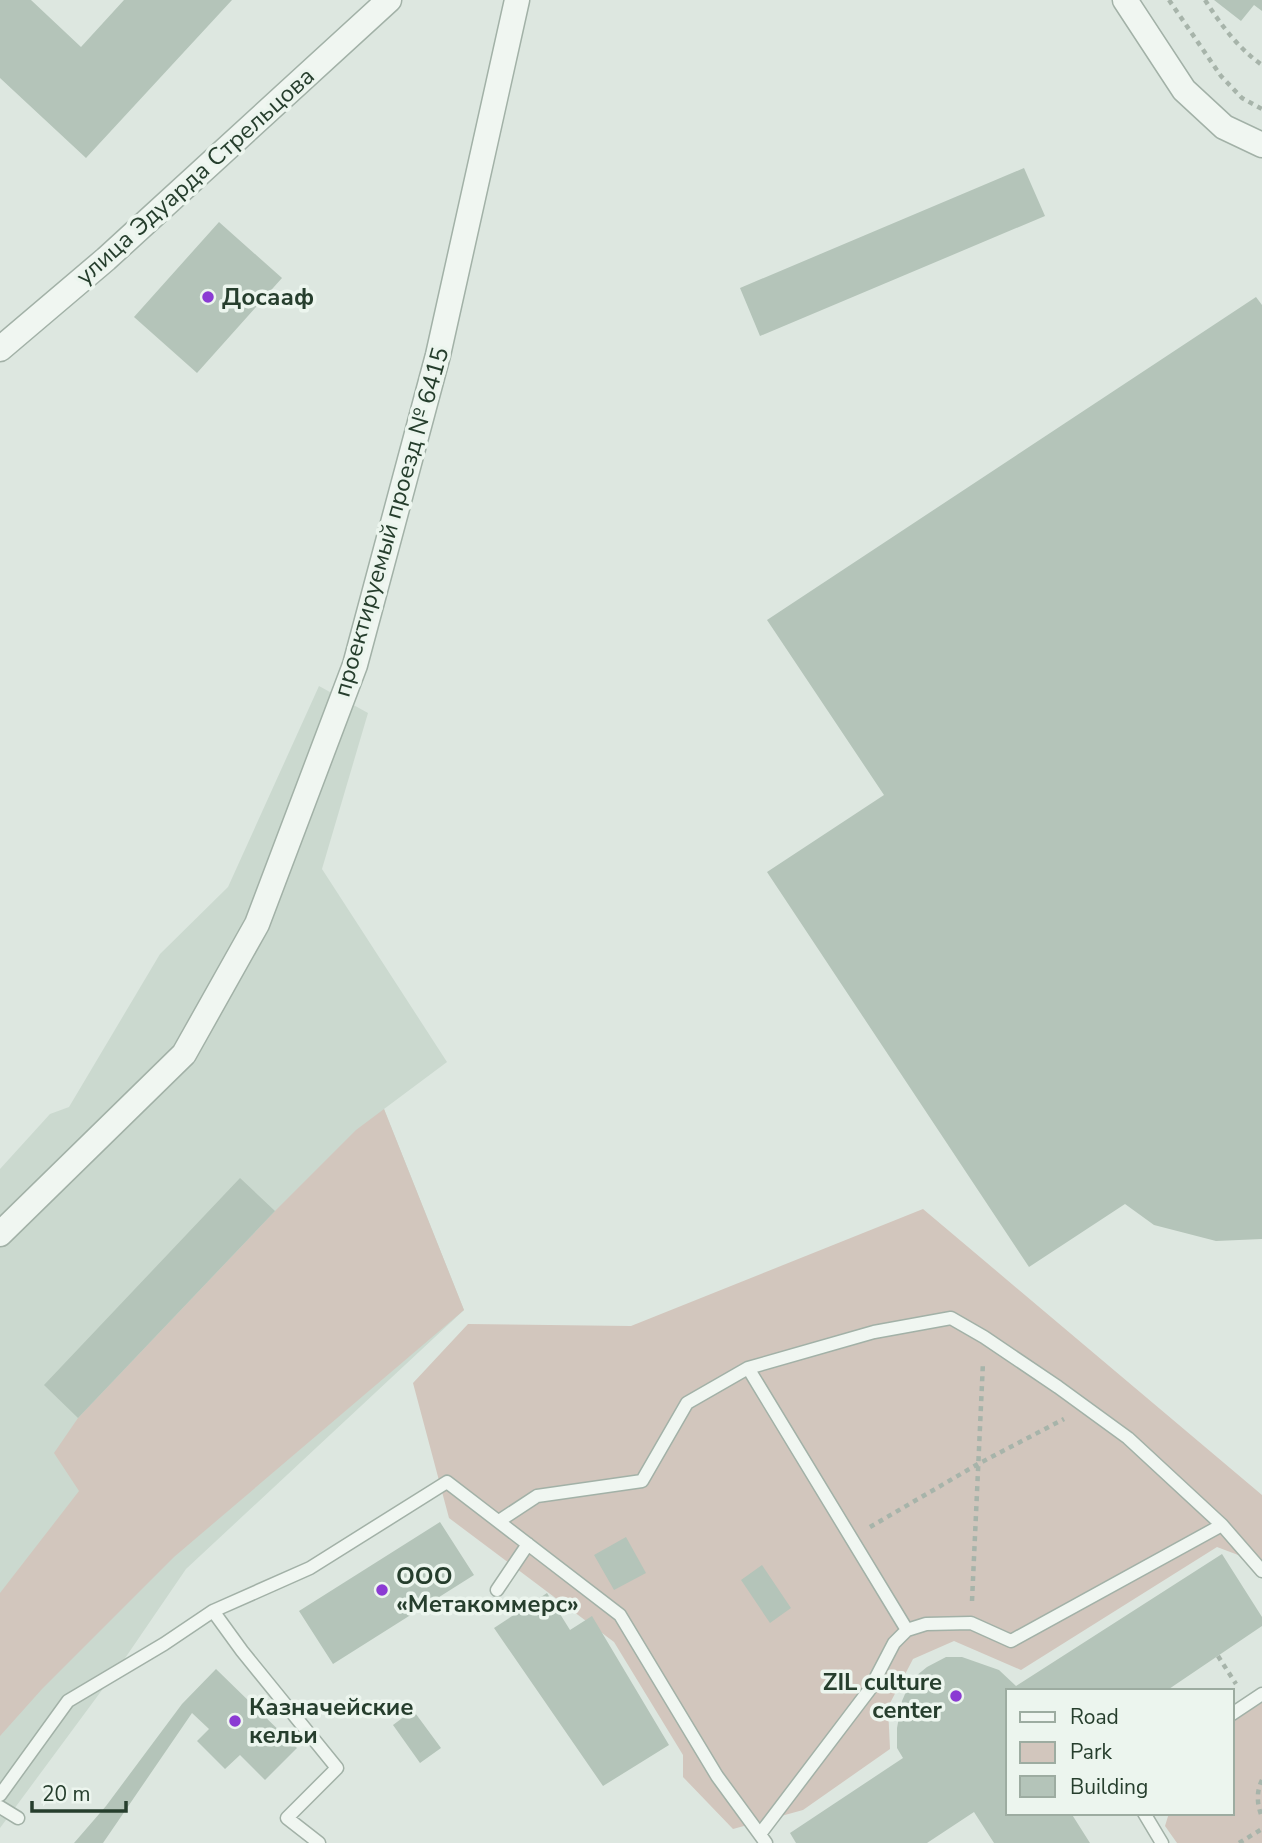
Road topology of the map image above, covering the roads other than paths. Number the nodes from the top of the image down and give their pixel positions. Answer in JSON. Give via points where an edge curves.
{"nodes":[{"id":1,"x":389,"y":0,"type":"edge"},
{"id":2,"x":517,"y":0,"type":"edge"},
{"id":3,"x":1125,"y":0,"type":"edge"},
{"id":4,"x":1262,"y":145,"type":"edge"},
{"id":5,"x":0,"y":349,"type":"edge"},
{"id":6,"x":0,"y":1234,"type":"edge"},
{"id":7,"x":748,"y":1368,"type":"junction"},
{"id":8,"x":499,"y":1521,"type":"junction"},
{"id":9,"x":1222,"y":1525,"type":"junction"},
{"id":10,"x":528,"y":1544,"type":"junction"},
{"id":11,"x":1262,"y":1571,"type":"edge"},
{"id":12,"x":497,"y":1590,"type":"dead end"},
{"id":13,"x":213,"y":1611,"type":"junction"},
{"id":14,"x":907,"y":1630,"type":"junction"},
{"id":15,"x":1262,"y":1694,"type":"edge"},
{"id":16,"x":1234,"y":1713,"type":"edge"},
{"id":17,"x":0,"y":1795,"type":"edge"},
{"id":18,"x":0,"y":1807,"type":"edge"},
{"id":19,"x":1145,"y":1815,"type":"edge"},
{"id":20,"x":18,"y":1818,"type":"dead end"},
{"id":21,"x":763,"y":1839,"type":"edge"},
{"id":22,"x":319,"y":1843,"type":"edge"},
{"id":23,"x":1162,"y":1843,"type":"edge"}],
"edges":[{"from":1,"to":5,"type":"street","name":"улица Эдуарда Стрельцова","via":[[106,259]]},
{"from":2,"to":6,"type":"street","name":"проектируемый проезд № 6415","via":[[439,355],[355,665],[257,923],[184,1054]]},
{"from":3,"to":4,"type":"street","via":[[1184,90],[1224,127]]},
{"from":7,"to":8,"type":"lane","via":[[687,1403],[642,1481],[537,1496]]},
{"from":7,"to":9,"type":"lane","via":[[874,1332],[951,1318],[1128,1438]]},
{"from":7,"to":14,"type":"lane"},
{"from":8,"to":10,"type":"lane"},
{"from":8,"to":13,"type":"lane","via":[[447,1482],[310,1568]]},
{"from":9,"to":11,"type":"lane"},
{"from":9,"to":14,"type":"lane","via":[[1010,1641],[971,1623],[926,1624]]},
{"from":10,"to":12,"type":"lane"},
{"from":10,"to":21,"type":"lane","via":[[620,1615],[717,1776]]},
{"from":13,"to":17,"type":"lane","via":[[68,1701]]},
{"from":13,"to":22,"type":"lane","via":[[337,1768],[287,1818]]},
{"from":14,"to":21,"type":"lane"},
{"from":15,"to":16,"type":"lane"},
{"from":18,"to":20,"type":"lane"},
{"from":19,"to":23,"type":"lane"}]}
